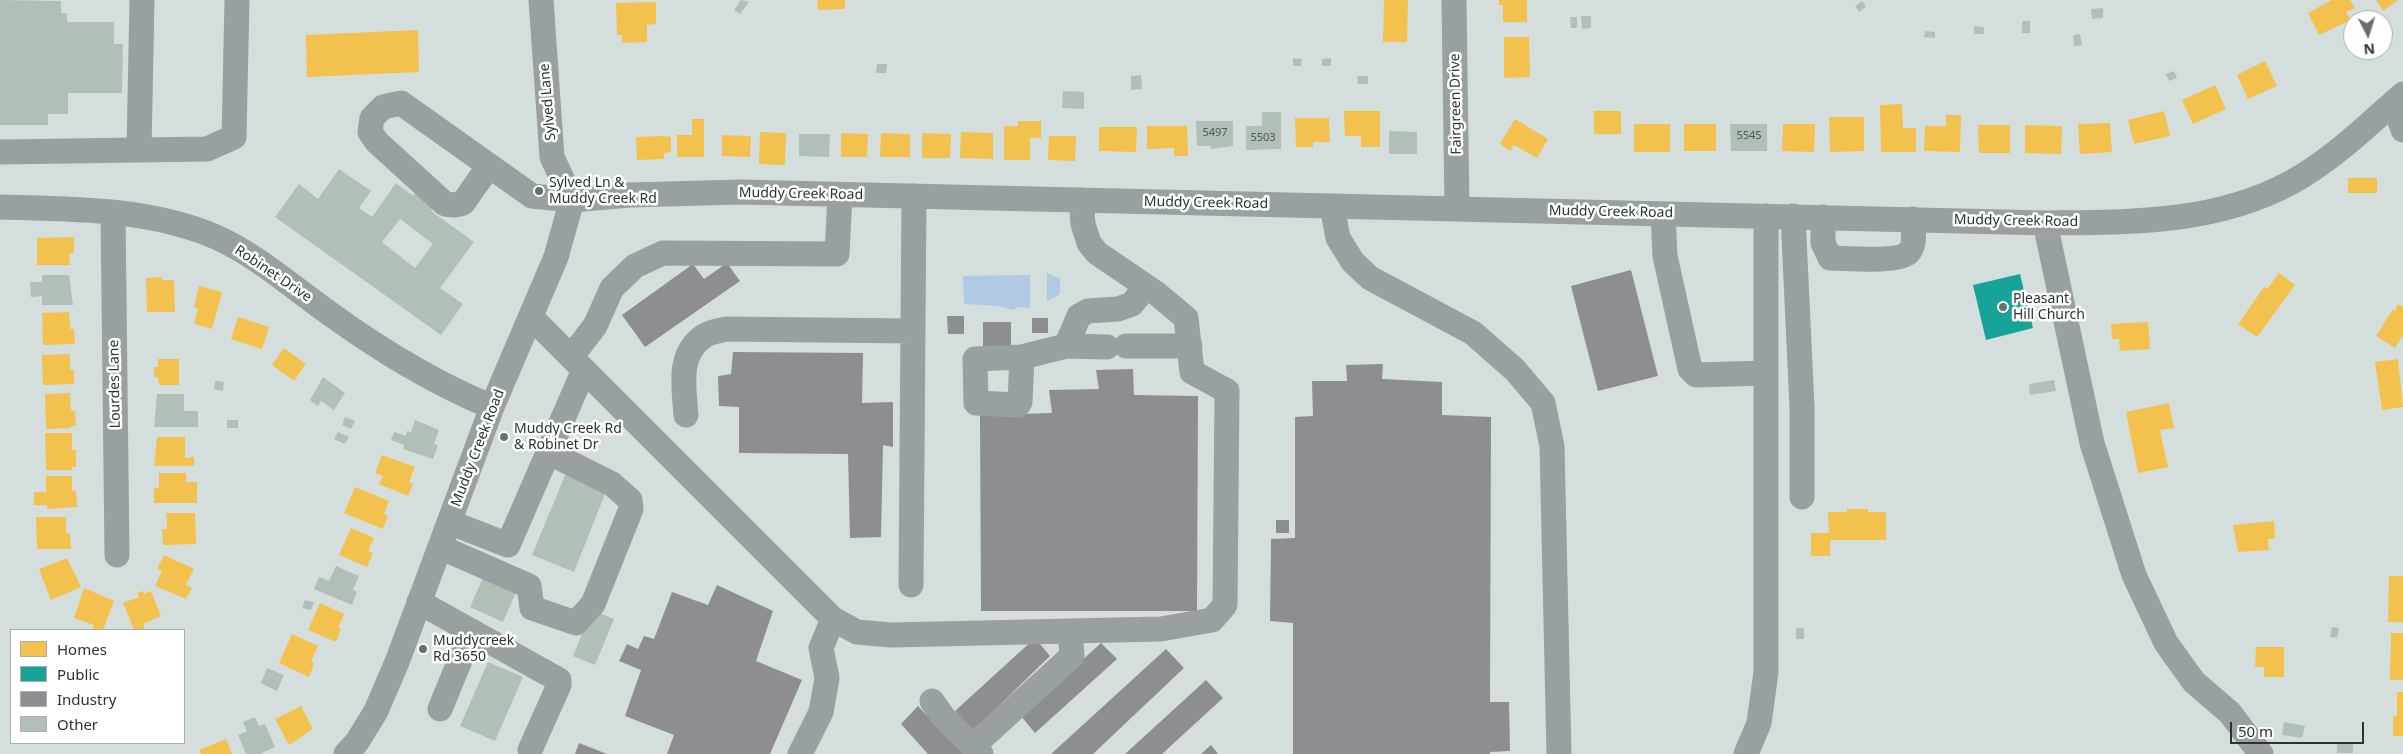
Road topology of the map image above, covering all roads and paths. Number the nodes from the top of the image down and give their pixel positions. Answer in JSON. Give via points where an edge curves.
{"nodes":[{"id":1,"x":142,"y":0,"type":"edge"},
{"id":2,"x":237,"y":0,"type":"edge"},
{"id":3,"x":541,"y":0,"type":"edge"},
{"id":4,"x":1454,"y":0,"type":"edge"},
{"id":5,"x":2398,"y":98,"type":"edge"},
{"id":6,"x":2403,"y":130,"type":"edge"},
{"id":7,"x":139,"y":150,"type":"junction"},
{"id":8,"x":0,"y":152,"type":"edge"},
{"id":9,"x":489,"y":166,"type":"junction"},
{"id":10,"x":840,"y":195,"type":"junction"},
{"id":11,"x":914,"y":196,"type":"junction"},
{"id":12,"x":572,"y":200,"type":"junction"},
{"id":13,"x":1081,"y":200,"type":"junction"},
{"id":14,"x":1332,"y":206,"type":"junction"},
{"id":15,"x":0,"y":207,"type":"edge"},
{"id":16,"x":1457,"y":209,"type":"junction"},
{"id":17,"x":112,"y":213,"type":"junction"},
{"id":18,"x":1663,"y":214,"type":"junction"},
{"id":19,"x":1766,"y":216,"type":"junction"},
{"id":20,"x":1793,"y":216,"type":"junction"},
{"id":21,"x":1823,"y":216,"type":"junction"},
{"id":22,"x":1913,"y":219,"type":"junction"},
{"id":23,"x":2045,"y":223,"type":"junction"},
{"id":24,"x":1146,"y":286,"type":"junction"},
{"id":25,"x":531,"y":317,"type":"junction"},
{"id":26,"x":913,"y":331,"type":"junction"},
{"id":27,"x":1066,"y":346,"type":"junction"},
{"id":28,"x":1190,"y":346,"type":"junction"},
{"id":29,"x":1022,"y":358,"type":"dead end"},
{"id":30,"x":578,"y":364,"type":"junction"},
{"id":31,"x":1766,"y":373,"type":"junction"},
{"id":32,"x":492,"y":408,"type":"junction"},
{"id":33,"x":686,"y":415,"type":"dead end"},
{"id":34,"x":552,"y":444,"type":"junction"},
{"id":35,"x":1802,"y":497,"type":"dead end"},
{"id":36,"x":449,"y":522,"type":"junction"},
{"id":37,"x":440,"y":547,"type":"junction"},
{"id":38,"x":117,"y":555,"type":"dead end"},
{"id":39,"x":911,"y":585,"type":"dead end"},
{"id":40,"x":419,"y":602,"type":"junction"},
{"id":41,"x":833,"y":619,"type":"junction"},
{"id":42,"x":472,"y":631,"type":"junction"},
{"id":43,"x":1070,"y":631,"type":"junction"},
{"id":44,"x":932,"y":701,"type":"dead end"},
{"id":45,"x":440,"y":709,"type":"dead end"},
{"id":46,"x":357,"y":750,"type":"edge"},
{"id":47,"x":530,"y":750,"type":"dead end"},
{"id":48,"x":977,"y":750,"type":"edge"},
{"id":49,"x":800,"y":754,"type":"edge"},
{"id":50,"x":1560,"y":754,"type":"edge"},
{"id":51,"x":1746,"y":754,"type":"edge"},
{"id":52,"x":2261,"y":754,"type":"edge"}],
"edges":[{"from":1,"to":7,"type":"street"},
{"from":2,"to":7,"type":"street","via":[[234,137],[207,149]]},
{"from":3,"to":12,"type":"street","name":"Sylved Lane","via":[[552,158]]},
{"from":4,"to":16,"type":"street","name":"Fairgreen Drive"},
{"from":5,"to":6,"type":"street"},
{"from":5,"to":23,"type":"street","name":"Muddy Creek Road","via":[[2321,163],[2291,183],[2251,201],[2198,216]]},
{"from":7,"to":8,"type":"street"},
{"from":9,"to":9,"type":"street","via":[[401,103],[383,107],[372,118],[370,132],[376,142],[445,204],[463,202]]},
{"from":9,"to":12,"type":"street","via":[[532,196]]},
{"from":10,"to":11,"type":"street","name":"Muddy Creek Road"},
{"from":10,"to":12,"type":"street","name":"Muddy Creek Road","via":[[720,192],[630,194]]},
{"from":10,"to":30,"type":"street","via":[[837,254],[663,253],[635,266],[612,288]]},
{"from":11,"to":13,"type":"street","name":"Muddy Creek Road"},
{"from":11,"to":26,"type":"street"},
{"from":12,"to":25,"type":"street","name":"Muddy Creek Road","via":[[556,257]]},
{"from":13,"to":14,"type":"street","name":"Muddy Creek Road"},
{"from":13,"to":24,"type":"street","via":[[1082,224],[1089,243],[1097,253]]},
{"from":14,"to":16,"type":"street","name":"Muddy Creek Road"},
{"from":14,"to":50,"type":"street","via":[[1338,238],[1353,262],[1370,278],[1474,333],[1516,370],[1543,403],[1552,446]]},
{"from":15,"to":17,"type":"street","name":"Robinet Drive"},
{"from":16,"to":18,"type":"street","name":"Muddy Creek Road"},
{"from":17,"to":32,"type":"street","name":"Robinet Drive","via":[[185,226],[216,237],[268,267],[330,314],[410,367]]},
{"from":17,"to":38,"type":"street","name":"Lourdes Lane"},
{"from":18,"to":19,"type":"street","name":"Muddy Creek Road"},
{"from":18,"to":31,"type":"street","via":[[1665,256],[1690,369],[1696,375]]},
{"from":19,"to":20,"type":"street","name":"Muddy Creek Road"},
{"from":19,"to":31,"type":"street"},
{"from":20,"to":21,"type":"street","name":"Muddy Creek Road"},
{"from":20,"to":35,"type":"street","via":[[1802,407]]},
{"from":21,"to":22,"type":"street","name":"Muddy Creek Road"},
{"from":21,"to":22,"type":"street","via":[[1823,243],[1830,258],[1898,258],[1908,253],[1912,244]]},
{"from":22,"to":23,"type":"street","name":"Muddy Creek Road"},
{"from":23,"to":52,"type":"street","via":[[2092,443],[2134,575],[2166,643],[2194,682],[2230,714]]},
{"from":24,"to":27,"type":"street","via":[[1132,304],[1118,309],[1088,311],[1078,316]]},
{"from":24,"to":28,"type":"street","via":[[1186,318]]},
{"from":25,"to":30,"type":"street"},
{"from":25,"to":32,"type":"street","name":"Muddy Creek Road"},
{"from":26,"to":33,"type":"street","via":[[726,329],[705,336],[693,347],[683,369]]},
{"from":26,"to":39,"type":"street"},
{"from":27,"to":28,"type":"street"},
{"from":27,"to":29,"type":"street"},
{"from":28,"to":43,"type":"street","via":[[1192,372],[1226,392],[1225,605],[1212,620],[1161,629]]},
{"from":30,"to":34,"type":"street"},
{"from":30,"to":41,"type":"street"},
{"from":31,"to":51,"type":"street","via":[[1766,672],[1759,723]]},
{"from":32,"to":36,"type":"street","name":"Muddy Creek Road"},
{"from":34,"to":36,"type":"street","via":[[508,545]]},
{"from":34,"to":37,"type":"street","via":[[562,459],[612,484],[630,500],[631,509],[593,604],[576,623],[532,608],[529,586]]},
{"from":36,"to":37,"type":"street","name":"Muddy Creek Road"},
{"from":37,"to":40,"type":"street","name":"Muddy Creek Road"},
{"from":40,"to":42,"type":"street"},
{"from":40,"to":46,"type":"street","name":"Muddy Creek Road"},
{"from":41,"to":43,"type":"street","via":[[857,632],[891,635]]},
{"from":41,"to":49,"type":"street","via":[[821,648],[827,678],[821,712]]},
{"from":42,"to":45,"type":"street"},
{"from":42,"to":47,"type":"street","via":[[559,680]]},
{"from":43,"to":48,"type":"street","via":[[1072,656]]},
{"from":44,"to":48,"type":"street","via":[[944,718]]}]}
